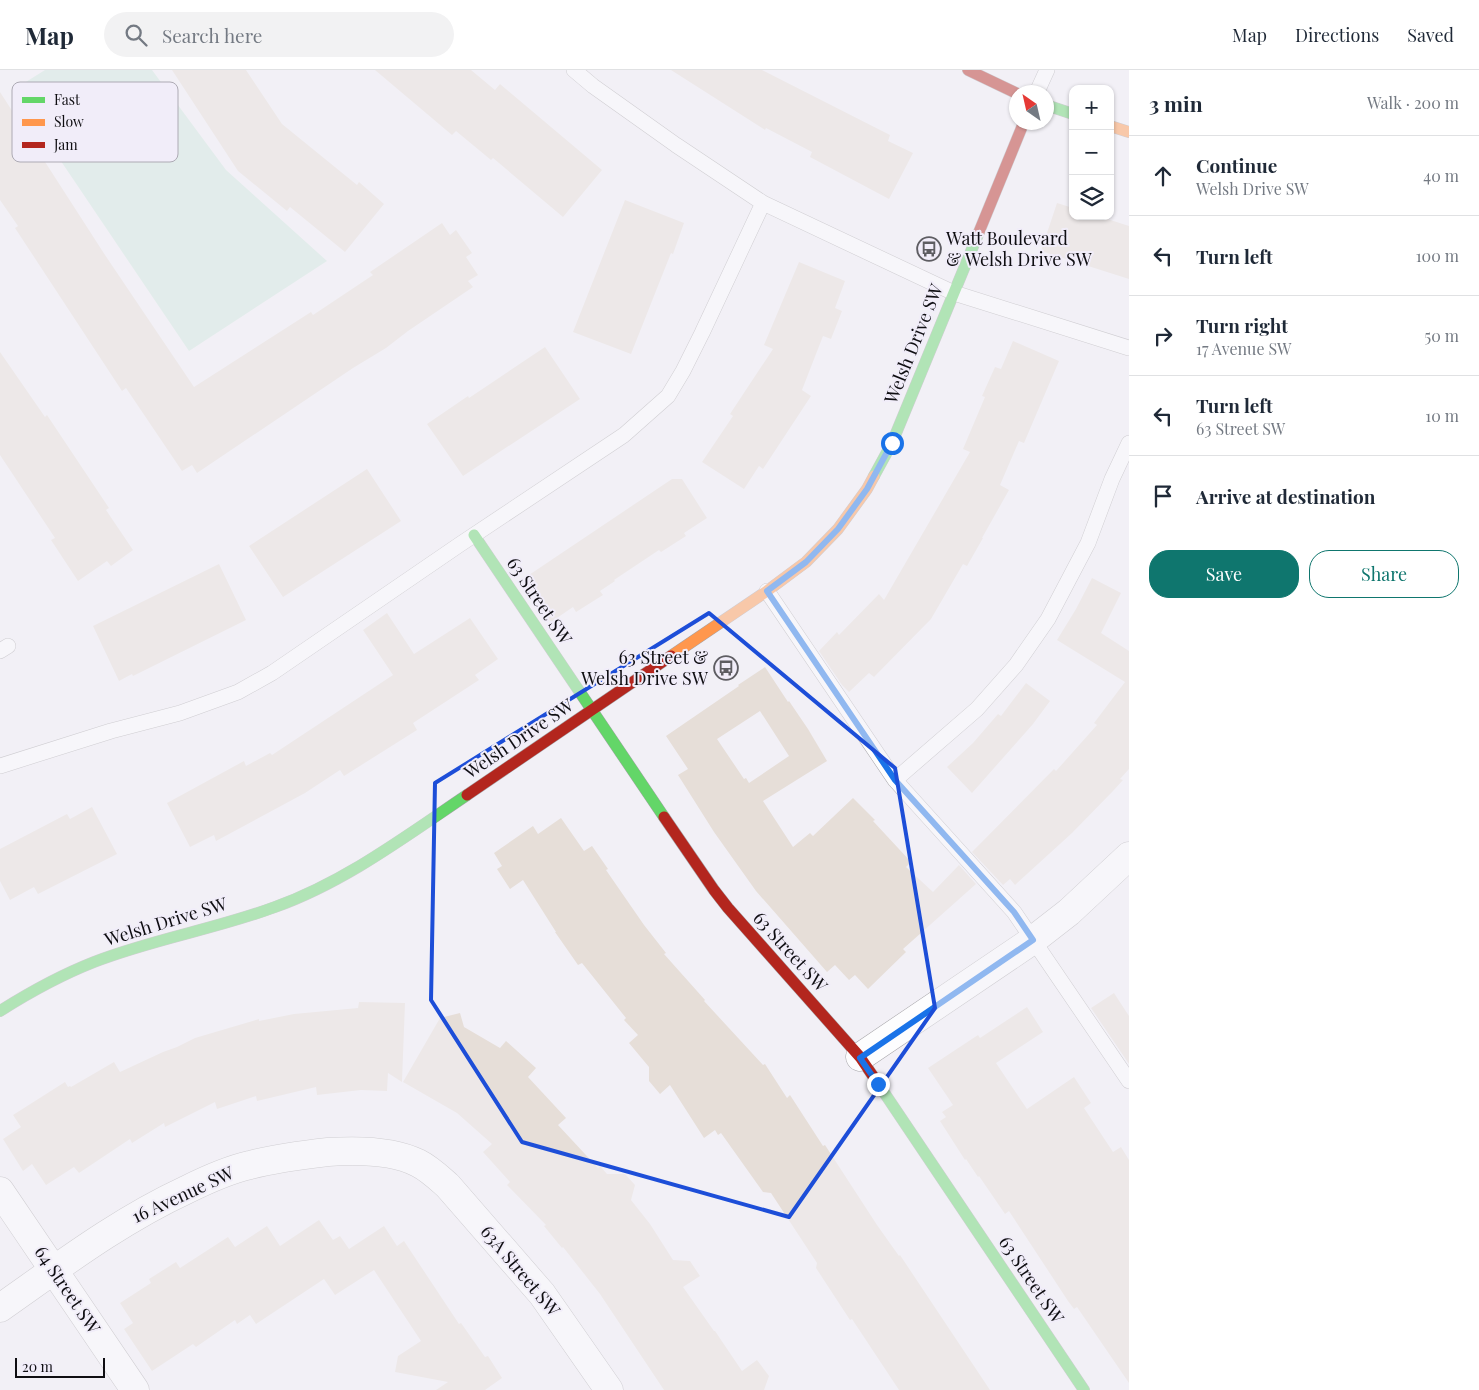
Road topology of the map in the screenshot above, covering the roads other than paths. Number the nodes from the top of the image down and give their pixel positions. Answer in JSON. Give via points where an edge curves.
{"nodes":[{"id":1,"x":574,"y":70,"type":"edge"},
{"id":2,"x":968,"y":70,"type":"edge"},
{"id":3,"x":1046,"y":70,"type":"edge"},
{"id":4,"x":1039,"y":85,"type":"edge"},
{"id":5,"x":1009,"y":90,"type":"edge"},
{"id":6,"x":1054,"y":108,"type":"edge"},
{"id":7,"x":1069,"y":113,"type":"edge"},
{"id":8,"x":1114,"y":127,"type":"edge"},
{"id":9,"x":1021,"y":130,"type":"edge"},
{"id":10,"x":1129,"y":132,"type":"edge"},
{"id":11,"x":763,"y":203,"type":"junction"},
{"id":12,"x":954,"y":293,"type":"junction"},
{"id":13,"x":1129,"y":348,"type":"edge"},
{"id":14,"x":1129,"y":443,"type":"edge"},
{"id":15,"x":474,"y":535,"type":"junction"},
{"id":16,"x":767,"y":591,"type":"junction"},
{"id":17,"x":592,"y":711,"type":"junction"},
{"id":18,"x":0,"y":766,"type":"edge"},
{"id":19,"x":895,"y":780,"type":"junction"},
{"id":20,"x":1129,"y":856,"type":"edge"},
{"id":21,"x":1033,"y":940,"type":"junction"},
{"id":22,"x":0,"y":1010,"type":"edge"},
{"id":23,"x":860,"y":1058,"type":"junction"},
{"id":24,"x":1129,"y":1081,"type":"edge"},
{"id":25,"x":418,"y":1163,"type":"joint"},
{"id":26,"x":0,"y":1191,"type":"edge"},
{"id":27,"x":54,"y":1270,"type":"junction"},
{"id":28,"x":0,"y":1308,"type":"edge"},
{"id":29,"x":135,"y":1390,"type":"edge"},
{"id":30,"x":609,"y":1390,"type":"edge"},
{"id":31,"x":1084,"y":1390,"type":"edge"}],
"edges":[{"from":1,"to":11,"type":"lane","via":[[676,145]]},
{"from":2,"to":5,"type":"street"},
{"from":3,"to":4,"type":"lane"},
{"from":6,"to":7,"type":"street"},
{"from":8,"to":10,"type":"street"},
{"from":9,"to":12,"type":"street","name":"Welsh Drive SW"},
{"from":11,"to":12,"type":"lane"},
{"from":11,"to":15,"type":"lane","via":[[698,341],[668,396],[624,435]]},
{"from":12,"to":13,"type":"lane"},
{"from":12,"to":16,"type":"street","name":"Welsh Drive SW","via":[[892,443],[867,489],[838,529],[806,562]]},
{"from":14,"to":19,"type":"lane","via":[[1088,543],[1048,619],[1016,664],[977,709]]},
{"from":15,"to":17,"type":"street","name":"63 Street SW"},
{"from":15,"to":18,"type":"lane","via":[[272,673],[238,692],[180,713]]},
{"from":16,"to":17,"type":"street","name":"Welsh Drive SW"},
{"from":16,"to":19,"type":"lane"},
{"from":17,"to":22,"type":"street","name":"Welsh Drive SW","via":[[405,837],[320,888],[276,906],[107,957],[43,985]]},
{"from":17,"to":23,"type":"street","name":"63 Street SW","via":[[728,908]]},
{"from":19,"to":21,"type":"lane","via":[[1014,912]]},
{"from":20,"to":21,"type":"street"},
{"from":21,"to":23,"type":"street"},
{"from":21,"to":24,"type":"lane"},
{"from":23,"to":31,"type":"street","name":"63 Street SW"},
{"from":25,"to":27,"type":"street","name":"16 Avenue SW","via":[[400,1156],[344,1151],[249,1165],[209,1179],[136,1215]]},
{"from":25,"to":30,"type":"street","name":"63A Street SW","via":[[448,1186],[542,1294]]},
{"from":26,"to":27,"type":"street","name":"64 Street SW"},
{"from":27,"to":28,"type":"street","name":"16 Avenue SW"},
{"from":27,"to":29,"type":"street","name":"64 Street SW"}]}
